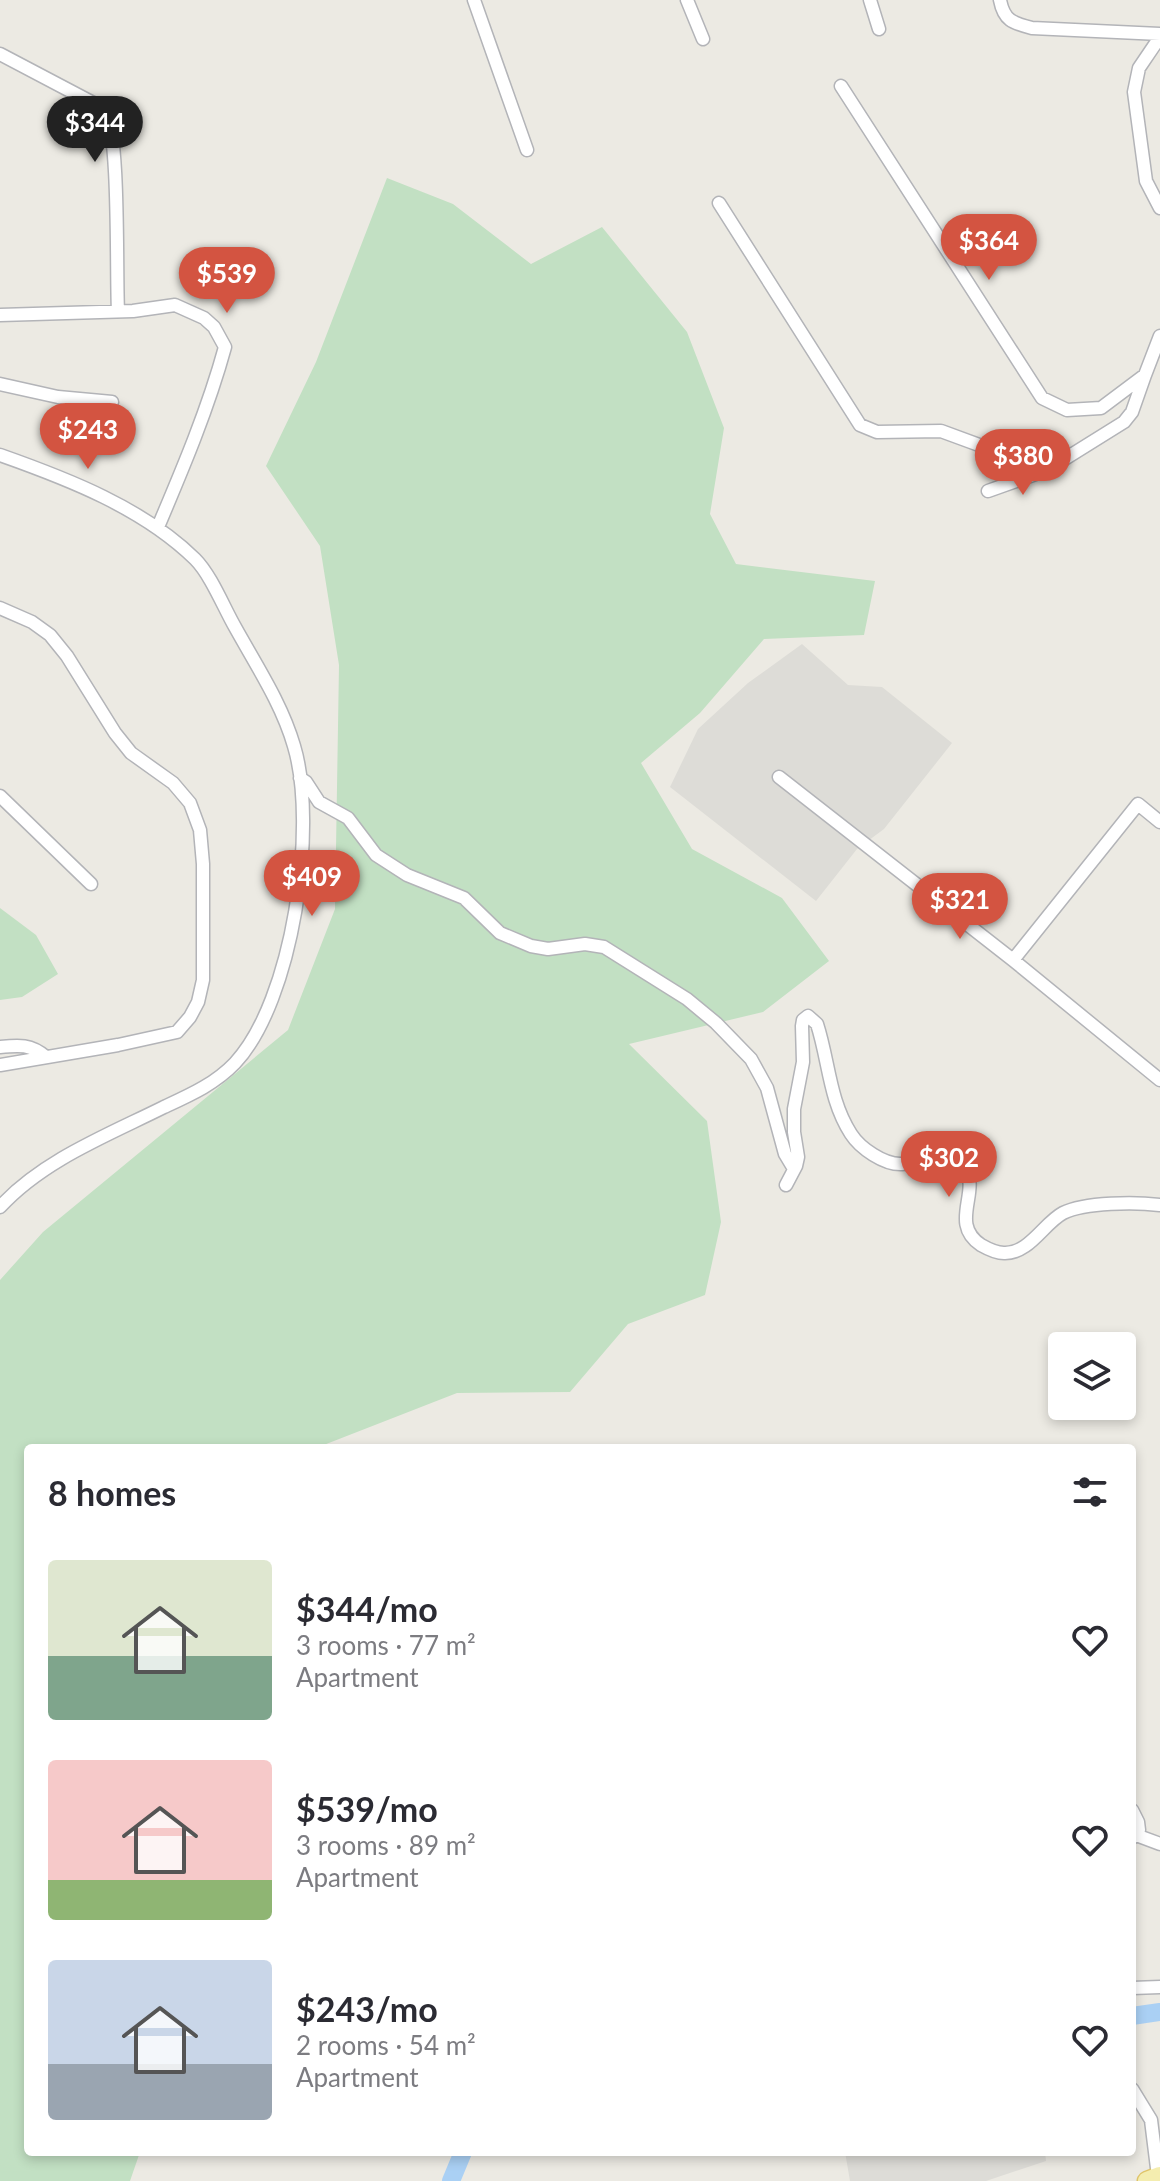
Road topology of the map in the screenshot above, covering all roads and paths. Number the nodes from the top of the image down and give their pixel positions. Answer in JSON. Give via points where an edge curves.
{"nodes":[{"id":1,"x":474,"y":0,"type":"edge"},
{"id":2,"x":687,"y":0,"type":"edge"},
{"id":3,"x":870,"y":0,"type":"edge"},
{"id":4,"x":1000,"y":0,"type":"edge"},
{"id":5,"x":879,"y":29,"type":"dead end"},
{"id":6,"x":1160,"y":35,"type":"edge"},
{"id":7,"x":703,"y":39,"type":"dead end"},
{"id":8,"x":0,"y":54,"type":"edge"},
{"id":9,"x":841,"y":86,"type":"dead end"},
{"id":10,"x":527,"y":150,"type":"dead end"},
{"id":11,"x":719,"y":203,"type":"dead end"},
{"id":12,"x":1160,"y":208,"type":"edge"},
{"id":13,"x":118,"y":311,"type":"junction"},
{"id":14,"x":0,"y":315,"type":"edge"},
{"id":15,"x":1160,"y":336,"type":"edge"},
{"id":16,"x":1145,"y":375,"type":"junction"},
{"id":17,"x":0,"y":384,"type":"edge"},
{"id":18,"x":112,"y":402,"type":"dead end"},
{"id":19,"x":0,"y":455,"type":"edge"},
{"id":20,"x":1047,"y":470,"type":"junction"},
{"id":21,"x":988,"y":491,"type":"dead end"},
{"id":22,"x":158,"y":527,"type":"junction"},
{"id":23,"x":0,"y":608,"type":"edge"},
{"id":24,"x":779,"y":777,"type":"dead end"},
{"id":25,"x":300,"y":778,"type":"junction"},
{"id":26,"x":0,"y":796,"type":"edge"},
{"id":27,"x":1160,"y":822,"type":"edge"},
{"id":28,"x":91,"y":884,"type":"dead end"},
{"id":29,"x":1013,"y":960,"type":"junction"},
{"id":30,"x":0,"y":1047,"type":"edge"},
{"id":31,"x":46,"y":1057,"type":"junction"},
{"id":32,"x":0,"y":1065,"type":"edge"},
{"id":33,"x":1160,"y":1080,"type":"edge"},
{"id":34,"x":794,"y":1169,"type":"junction"},
{"id":35,"x":786,"y":1185,"type":"dead end"},
{"id":36,"x":1160,"y":1205,"type":"edge"},
{"id":37,"x":0,"y":1207,"type":"edge"},
{"id":38,"x":1136,"y":1838,"type":"edge"},
{"id":39,"x":1160,"y":1844,"type":"edge"},
{"id":40,"x":1160,"y":1987,"type":"edge"},
{"id":41,"x":1136,"y":1988,"type":"edge"},
{"id":42,"x":1136,"y":2096,"type":"edge"},
{"id":43,"x":1155,"y":2178,"type":"edge"}],
"edges":[{"from":1,"to":10,"type":"street"},
{"from":2,"to":7,"type":"street"},
{"from":3,"to":5,"type":"street"},
{"from":4,"to":6,"type":"street","via":[[1006,18],[1032,28]]},
{"from":6,"to":12,"type":"street","via":[[1139,68],[1134,92],[1146,181]]},
{"from":8,"to":13,"type":"street","via":[[106,112],[117,212]]},
{"from":9,"to":16,"type":"street","via":[[1042,398],[1067,410],[1101,408]]},
{"from":11,"to":20,"type":"street","via":[[860,425],[877,432],[941,431]]},
{"from":13,"to":14,"type":"street"},
{"from":13,"to":22,"type":"street","via":[[175,305],[187,309],[214,327],[225,347]]},
{"from":15,"to":16,"type":"street"},
{"from":16,"to":20,"type":"street","via":[[1124,422]]},
{"from":17,"to":18,"type":"street"},
{"from":19,"to":22,"type":"street","via":[[59,477]]},
{"from":20,"to":21,"type":"street"},
{"from":22,"to":25,"type":"street","via":[[199,563],[272,694],[294,746]]},
{"from":23,"to":31,"type":"street","via":[[50,635],[131,753],[173,783],[190,803],[200,830],[203,980],[190,1017],[177,1032]]},
{"from":24,"to":29,"type":"street"},
{"from":25,"to":34,"type":"street","via":[[319,802],[348,818],[376,855],[407,875],[464,898],[500,933],[548,949],[604,947],[687,999],[751,1059],[767,1088]]},
{"from":25,"to":37,"type":"street","via":[[300,893],[281,972],[253,1041],[211,1084],[44,1169]]},
{"from":26,"to":28,"type":"street"},
{"from":27,"to":29,"type":"street","via":[[1138,804]]},
{"from":29,"to":33,"type":"street"},
{"from":30,"to":31,"type":"street","via":[[26,1045]]},
{"from":31,"to":32,"type":"street"},
{"from":34,"to":35,"type":"street"},
{"from":34,"to":36,"type":"street","via":[[794,1109],[803,1062],[802,1026],[808,1016],[817,1024],[832,1091],[856,1141],[895,1163],[945,1154],[962,1164],[970,1182],[968,1229],[988,1248],[1015,1251],[1074,1208]]},
{"from":38,"to":39,"type":"street"},
{"from":40,"to":41,"type":"street"},
{"from":42,"to":43,"type":"street","via":[[1151,2120]]}]}
